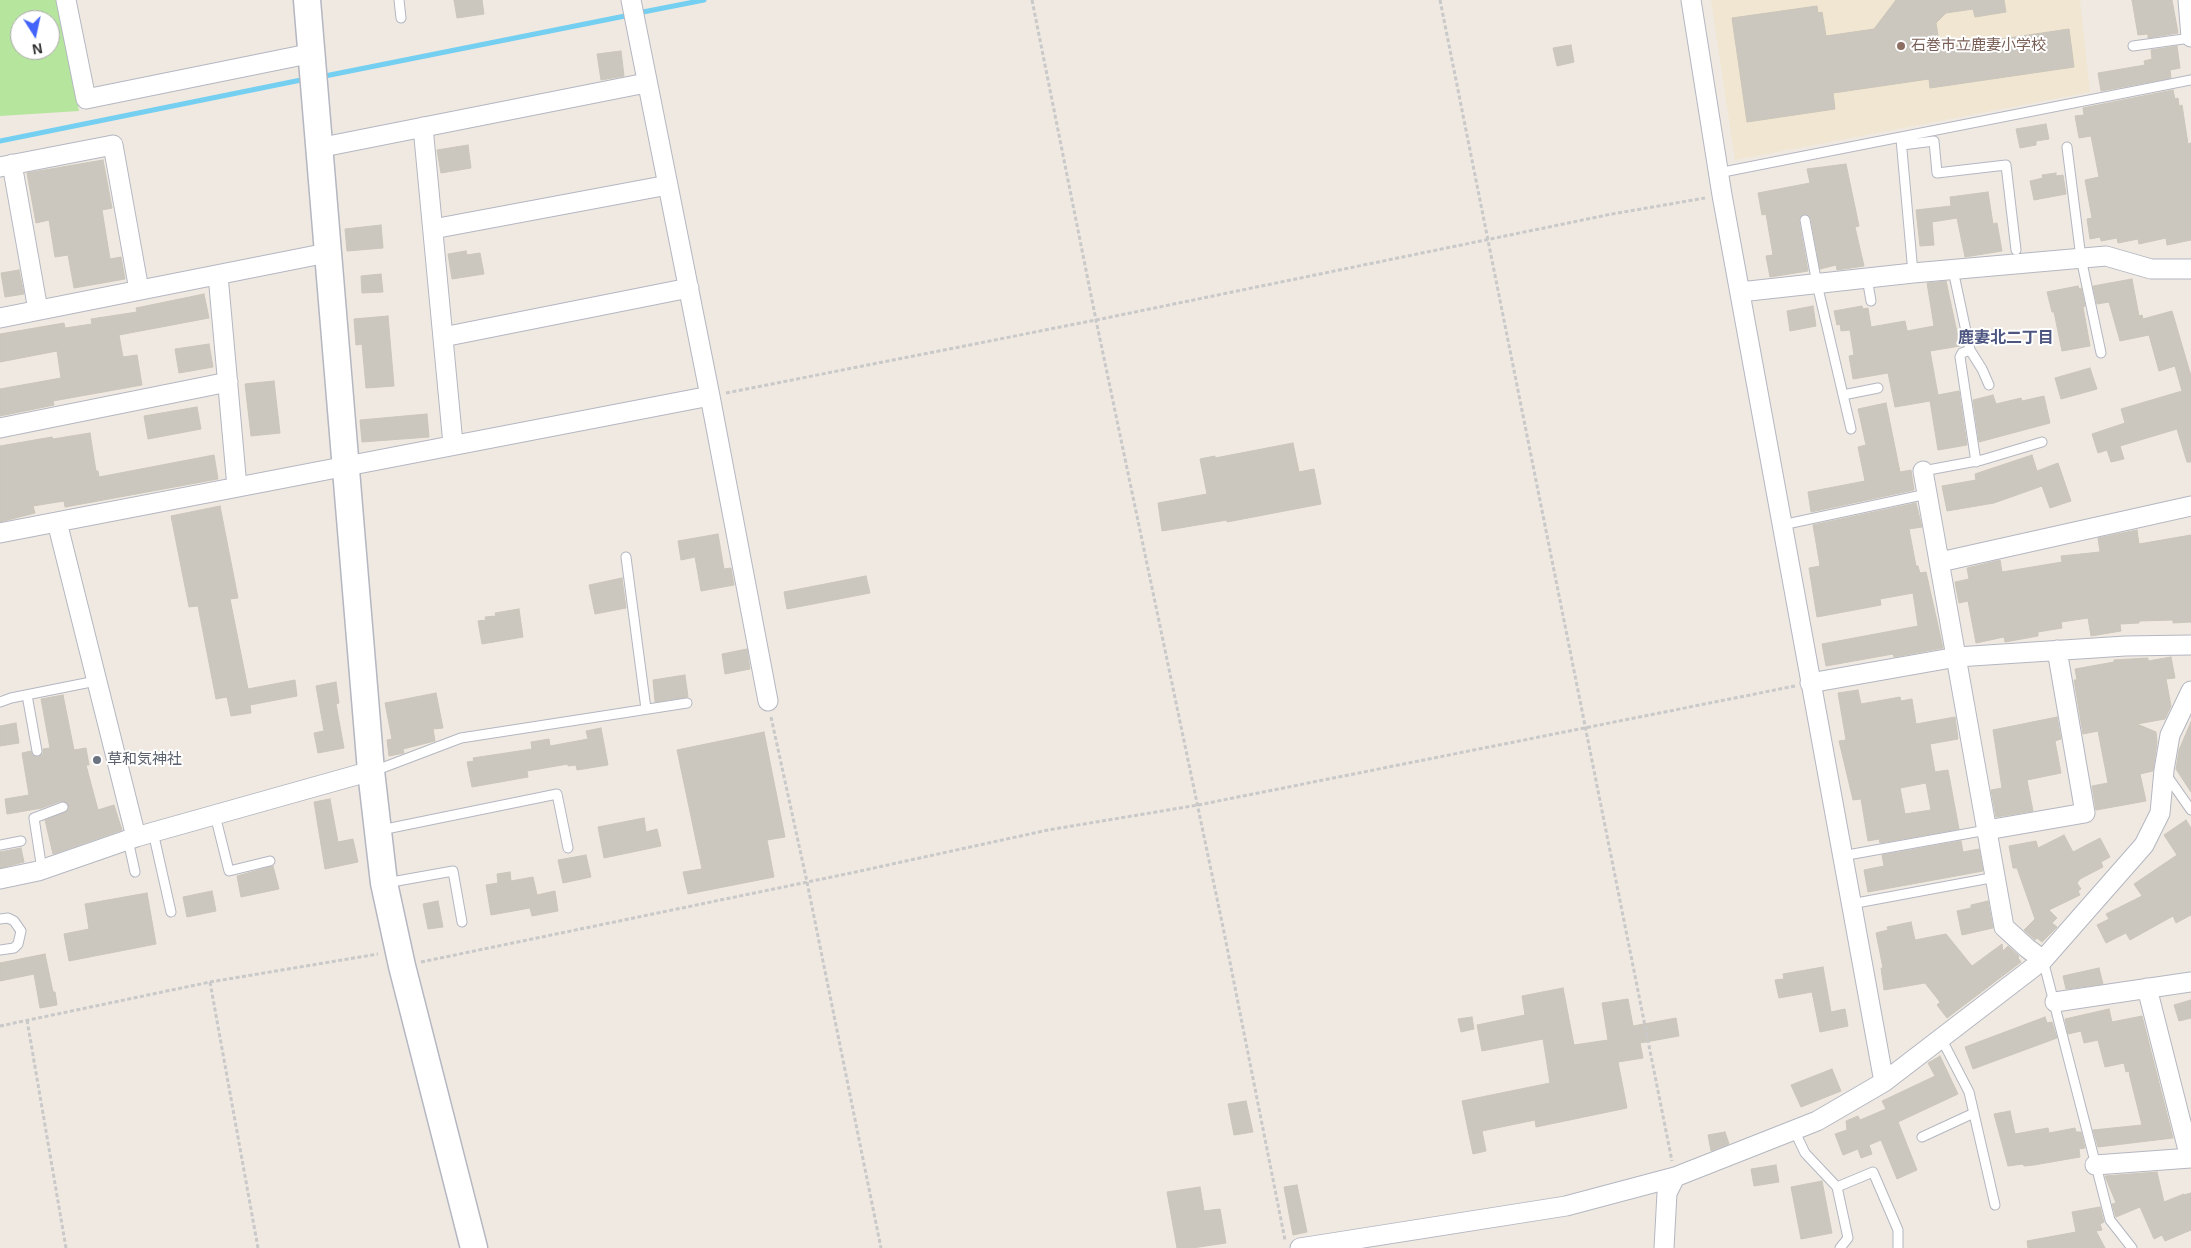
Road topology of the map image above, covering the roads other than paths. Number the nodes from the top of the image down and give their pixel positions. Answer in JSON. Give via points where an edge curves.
{"nodes":[{"id":1,"x":66,"y":0,"type":"edge"},
{"id":2,"x":307,"y":0,"type":"edge"},
{"id":3,"x":399,"y":0,"type":"edge"},
{"id":4,"x":1692,"y":0,"type":"edge"},
{"id":5,"x":2188,"y":0,"type":"edge"},
{"id":6,"x":631,"y":1,"type":"edge"},
{"id":7,"x":401,"y":18,"type":"dead end"},
{"id":8,"x":2191,"y":37,"type":"edge"},
{"id":9,"x":2134,"y":46,"type":"dead end"},
{"id":10,"x":313,"y":70,"type":"junction"},
{"id":11,"x":2191,"y":80,"type":"edge"},
{"id":12,"x":646,"y":83,"type":"junction"},
{"id":13,"x":423,"y":127,"type":"junction"},
{"id":14,"x":1901,"y":141,"type":"junction"},
{"id":15,"x":2068,"y":147,"type":"dead end"},
{"id":16,"x":318,"y":148,"type":"junction"},
{"id":17,"x":6,"y":166,"type":"edge"},
{"id":18,"x":1718,"y":173,"type":"junction"},
{"id":19,"x":668,"y":185,"type":"junction"},
{"id":20,"x":1805,"y":220,"type":"dead end"},
{"id":21,"x":433,"y":229,"type":"junction"},
{"id":22,"x":2016,"y":250,"type":"dead end"},
{"id":23,"x":327,"y":253,"type":"junction"},
{"id":24,"x":2081,"y":258,"type":"junction"},
{"id":25,"x":2191,"y":269,"type":"edge"},
{"id":26,"x":1953,"y":270,"type":"junction"},
{"id":27,"x":1913,"y":273,"type":"junction"},
{"id":28,"x":218,"y":275,"type":"junction"},
{"id":29,"x":1867,"y":278,"type":"junction"},
{"id":30,"x":1818,"y":284,"type":"junction"},
{"id":31,"x":689,"y":288,"type":"junction"},
{"id":32,"x":139,"y":290,"type":"junction"},
{"id":33,"x":1740,"y":292,"type":"junction"},
{"id":34,"x":1871,"y":301,"type":"dead end"},
{"id":35,"x":38,"y":310,"type":"junction"},
{"id":36,"x":0,"y":318,"type":"edge"},
{"id":37,"x":443,"y":337,"type":"junction"},
{"id":38,"x":1970,"y":350,"type":"junction"},
{"id":39,"x":2101,"y":353,"type":"dead end"},
{"id":40,"x":228,"y":382,"type":"junction"},
{"id":41,"x":1989,"y":385,"type":"dead end"},
{"id":42,"x":1878,"y":388,"type":"dead end"},
{"id":43,"x":1843,"y":395,"type":"junction"},
{"id":44,"x":710,"y":396,"type":"junction"},
{"id":45,"x":0,"y":428,"type":"edge"},
{"id":46,"x":1851,"y":429,"type":"dead end"},
{"id":47,"x":2042,"y":442,"type":"dead end"},
{"id":48,"x":453,"y":444,"type":"junction"},
{"id":49,"x":1976,"y":462,"type":"junction"},
{"id":50,"x":345,"y":466,"type":"junction"},
{"id":51,"x":1922,"y":471,"type":"joint"},
{"id":52,"x":237,"y":487,"type":"junction"},
{"id":53,"x":1927,"y":494,"type":"junction"},
{"id":54,"x":2191,"y":506,"type":"edge"},
{"id":55,"x":57,"y":522,"type":"junction"},
{"id":56,"x":1782,"y":525,"type":"junction"},
{"id":57,"x":0,"y":533,"type":"edge"},
{"id":58,"x":626,"y":557,"type":"dead end"},
{"id":59,"x":1940,"y":562,"type":"junction"},
{"id":60,"x":2191,"y":645,"type":"edge"},
{"id":61,"x":2057,"y":650,"type":"junction"},
{"id":62,"x":1957,"y":657,"type":"junction"},
{"id":63,"x":96,"y":680,"type":"junction"},
{"id":64,"x":1810,"y":683,"type":"junction"},
{"id":65,"x":2191,"y":692,"type":"edge"},
{"id":66,"x":27,"y":694,"type":"junction"},
{"id":67,"x":768,"y":700,"type":"road end"},
{"id":68,"x":0,"y":702,"type":"edge"},
{"id":69,"x":687,"y":703,"type":"dead end"},
{"id":70,"x":646,"y":709,"type":"junction"},
{"id":71,"x":37,"y":751,"type":"dead end"},
{"id":72,"x":2164,"y":770,"type":"junction"},
{"id":73,"x":371,"y":771,"type":"junction"},
{"id":74,"x":63,"y":807,"type":"dead end"},
{"id":75,"x":2191,"y":810,"type":"edge"},
{"id":76,"x":216,"y":815,"type":"junction"},
{"id":77,"x":378,"y":830,"type":"junction"},
{"id":78,"x":1987,"y":830,"type":"junction"},
{"id":79,"x":139,"y":837,"type":"junction"},
{"id":80,"x":21,"y":841,"type":"dead end"},
{"id":81,"x":0,"y":845,"type":"edge"},
{"id":82,"x":568,"y":848,"type":"dead end"},
{"id":83,"x":1842,"y":856,"type":"junction"},
{"id":84,"x":270,"y":861,"type":"dead end"},
{"id":85,"x":42,"y":870,"type":"junction"},
{"id":86,"x":135,"y":872,"type":"dead end"},
{"id":87,"x":1996,"y":877,"type":"junction"},
{"id":88,"x":0,"y":879,"type":"edge"},
{"id":89,"x":384,"y":883,"type":"junction"},
{"id":90,"x":1851,"y":904,"type":"junction"},
{"id":91,"x":171,"y":912,"type":"dead end"},
{"id":92,"x":1,"y":915,"type":"edge"},
{"id":93,"x":462,"y":922,"type":"dead end"},
{"id":94,"x":0,"y":950,"type":"edge"},
{"id":95,"x":2043,"y":960,"type":"junction"},
{"id":96,"x":2191,"y":982,"type":"edge"},
{"id":97,"x":2147,"y":988,"type":"junction"},
{"id":98,"x":2055,"y":1002,"type":"junction"},
{"id":99,"x":1942,"y":1040,"type":"junction"},
{"id":100,"x":1884,"y":1082,"type":"junction"},
{"id":101,"x":1974,"y":1113,"type":"junction"},
{"id":102,"x":1794,"y":1130,"type":"junction"},
{"id":103,"x":1922,"y":1137,"type":"dead end"},
{"id":104,"x":2191,"y":1158,"type":"edge"},
{"id":105,"x":2095,"y":1165,"type":"junction"},
{"id":106,"x":1675,"y":1177,"type":"junction"},
{"id":107,"x":1836,"y":1187,"type":"junction"},
{"id":108,"x":1995,"y":1205,"type":"dead end"},
{"id":109,"x":1400,"y":1240,"type":"edge"},
{"id":110,"x":474,"y":1248,"type":"edge"},
{"id":111,"x":1300,"y":1248,"type":"edge"},
{"id":112,"x":1664,"y":1248,"type":"edge"},
{"id":113,"x":1840,"y":1248,"type":"edge"},
{"id":114,"x":1898,"y":1248,"type":"edge"},
{"id":115,"x":2132,"y":1248,"type":"edge"}],
"edges":[{"from":1,"to":10,"type":"street","via":[[86,99]]},
{"from":2,"to":10,"type":"street"},
{"from":3,"to":7,"type":"lane"},
{"from":4,"to":18,"type":"street"},
{"from":5,"to":8,"type":"street"},
{"from":6,"to":12,"type":"street"},
{"from":8,"to":9,"type":"lane"},
{"from":10,"to":16,"type":"street"},
{"from":11,"to":14,"type":"lane"},
{"from":12,"to":13,"type":"street"},
{"from":12,"to":19,"type":"street"},
{"from":13,"to":16,"type":"street"},
{"from":13,"to":21,"type":"street"},
{"from":14,"to":18,"type":"lane"},
{"from":14,"to":22,"type":"lane","via":[[1934,141],[1937,173],[2006,166]]},
{"from":14,"to":27,"type":"lane"},
{"from":15,"to":24,"type":"lane"},
{"from":16,"to":23,"type":"street"},
{"from":17,"to":32,"type":"street","via":[[113,145]]},
{"from":17,"to":35,"type":"street"},
{"from":18,"to":33,"type":"street"},
{"from":19,"to":21,"type":"street"},
{"from":19,"to":31,"type":"street"},
{"from":20,"to":30,"type":"lane"},
{"from":21,"to":37,"type":"street"},
{"from":23,"to":28,"type":"street"},
{"from":23,"to":50,"type":"street"},
{"from":24,"to":25,"type":"street","via":[[2106,256],[2151,269]]},
{"from":24,"to":26,"type":"street"},
{"from":24,"to":39,"type":"lane"},
{"from":26,"to":27,"type":"street"},
{"from":26,"to":38,"type":"lane"},
{"from":27,"to":29,"type":"street"},
{"from":28,"to":32,"type":"street"},
{"from":28,"to":40,"type":"street"},
{"from":29,"to":30,"type":"street"},
{"from":29,"to":34,"type":"lane"},
{"from":30,"to":33,"type":"street"},
{"from":30,"to":43,"type":"lane"},
{"from":31,"to":37,"type":"street"},
{"from":31,"to":44,"type":"street"},
{"from":32,"to":35,"type":"street"},
{"from":33,"to":56,"type":"street"},
{"from":35,"to":36,"type":"street"},
{"from":37,"to":48,"type":"street"},
{"from":38,"to":41,"type":"lane"},
{"from":38,"to":49,"type":"lane","via":[[1962,353],[1960,358]]},
{"from":40,"to":45,"type":"street"},
{"from":40,"to":52,"type":"street"},
{"from":42,"to":43,"type":"lane"},
{"from":43,"to":46,"type":"lane"},
{"from":44,"to":48,"type":"street"},
{"from":44,"to":67,"type":"street"},
{"from":47,"to":49,"type":"lane"},
{"from":48,"to":50,"type":"street"},
{"from":49,"to":51,"type":"lane"},
{"from":50,"to":52,"type":"street"},
{"from":50,"to":73,"type":"street"},
{"from":51,"to":53,"type":"street"},
{"from":52,"to":55,"type":"street"},
{"from":53,"to":56,"type":"lane"},
{"from":53,"to":59,"type":"street"},
{"from":54,"to":59,"type":"street"},
{"from":55,"to":57,"type":"street"},
{"from":55,"to":63,"type":"street"},
{"from":56,"to":64,"type":"street"},
{"from":58,"to":70,"type":"lane"},
{"from":59,"to":62,"type":"street"},
{"from":60,"to":61,"type":"street"},
{"from":61,"to":62,"type":"street"},
{"from":61,"to":78,"type":"street","via":[[2086,813]]},
{"from":62,"to":64,"type":"street"},
{"from":62,"to":78,"type":"street"},
{"from":63,"to":66,"type":"lane"},
{"from":63,"to":79,"type":"street"},
{"from":64,"to":83,"type":"street"},
{"from":65,"to":72,"type":"street","via":[[2170,735]]},
{"from":66,"to":68,"type":"lane"},
{"from":66,"to":71,"type":"lane"},
{"from":69,"to":70,"type":"lane"},
{"from":70,"to":73,"type":"lane","via":[[461,738]]},
{"from":72,"to":75,"type":"lane"},
{"from":72,"to":95,"type":"street","via":[[2160,813],[2144,845]]},
{"from":73,"to":76,"type":"street"},
{"from":73,"to":77,"type":"street"},
{"from":74,"to":85,"type":"lane","via":[[34,818]]},
{"from":76,"to":79,"type":"street"},
{"from":76,"to":84,"type":"lane","via":[[228,871]]},
{"from":77,"to":82,"type":"lane","via":[[557,794]]},
{"from":77,"to":89,"type":"street"},
{"from":78,"to":83,"type":"lane"},
{"from":78,"to":87,"type":"street"},
{"from":79,"to":85,"type":"street"},
{"from":79,"to":86,"type":"lane"},
{"from":79,"to":91,"type":"lane"},
{"from":80,"to":81,"type":"lane"},
{"from":83,"to":90,"type":"street"},
{"from":85,"to":88,"type":"street"},
{"from":87,"to":90,"type":"lane"},
{"from":87,"to":95,"type":"street","via":[[2004,926]]},
{"from":89,"to":93,"type":"lane","via":[[453,870]]},
{"from":89,"to":110,"type":"street"},
{"from":90,"to":100,"type":"street"},
{"from":92,"to":94,"type":"lane","via":[[14,921],[21,931],[21,938],[14,948]]},
{"from":95,"to":98,"type":"lane"},
{"from":95,"to":99,"type":"street"},
{"from":96,"to":97,"type":"street"},
{"from":97,"to":98,"type":"street"},
{"from":97,"to":104,"type":"street"},
{"from":98,"to":105,"type":"lane"},
{"from":99,"to":100,"type":"street"},
{"from":99,"to":101,"type":"lane","via":[[1969,1092]]},
{"from":100,"to":102,"type":"street","via":[[1817,1121]]},
{"from":101,"to":103,"type":"lane"},
{"from":101,"to":108,"type":"lane"},
{"from":102,"to":106,"type":"street"},
{"from":102,"to":107,"type":"lane","via":[[1805,1153]]},
{"from":104,"to":105,"type":"street"},
{"from":105,"to":115,"type":"lane","via":[[2110,1220]]},
{"from":106,"to":109,"type":"street","via":[[1566,1206]]},
{"from":106,"to":112,"type":"street","via":[[1667,1193]]},
{"from":107,"to":113,"type":"lane","via":[[1848,1238]]},
{"from":107,"to":114,"type":"lane","via":[[1873,1172],[1898,1230]]},
{"from":109,"to":111,"type":"street"}]}
